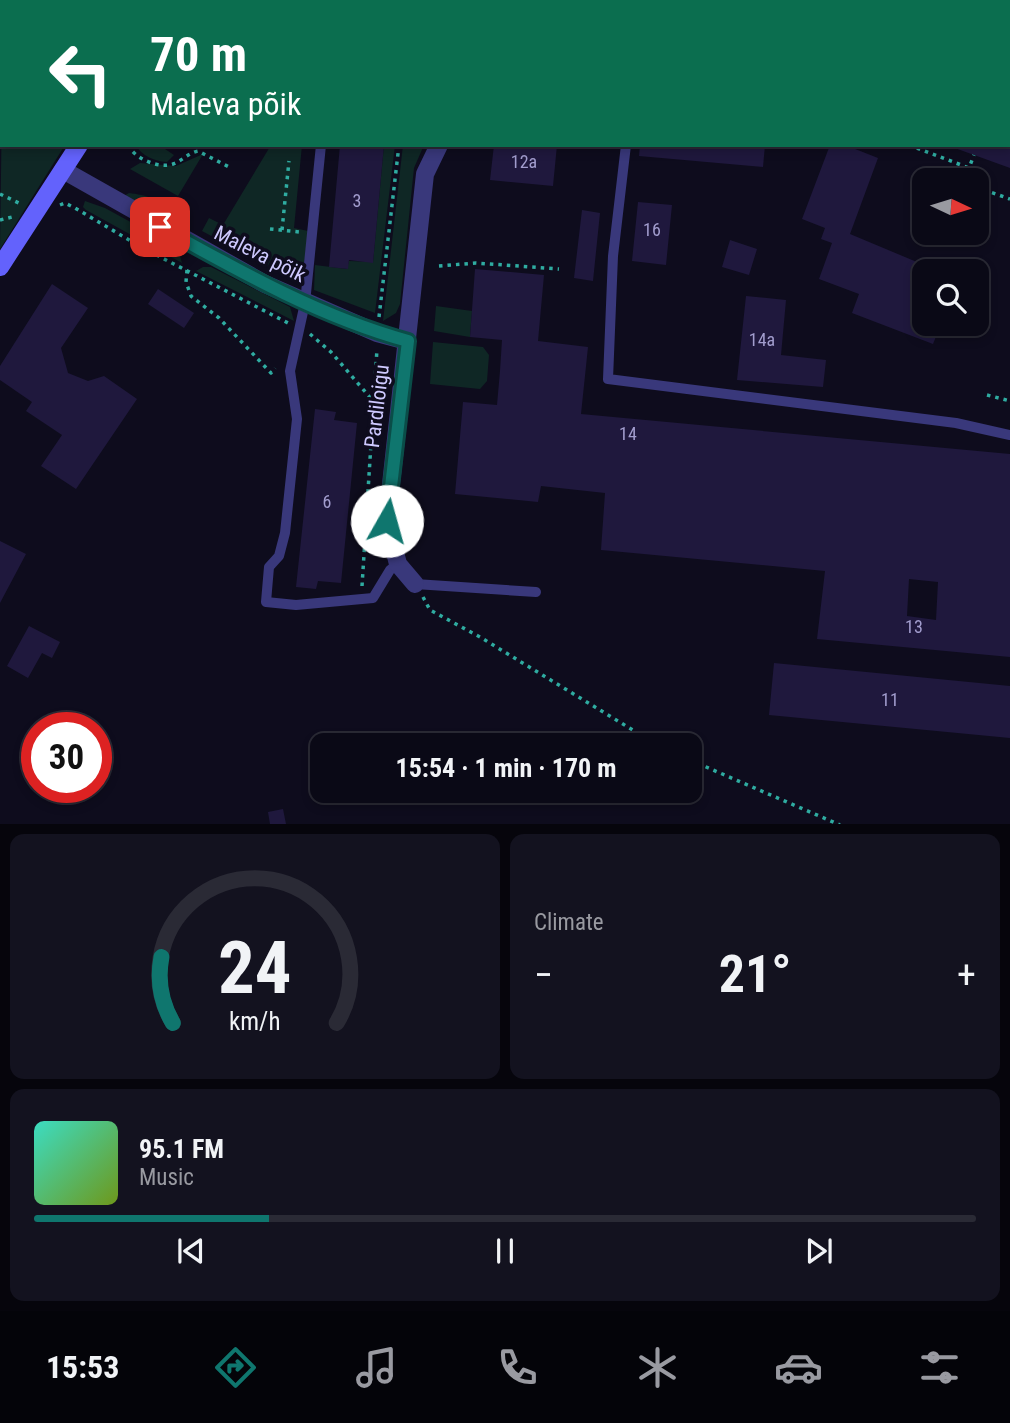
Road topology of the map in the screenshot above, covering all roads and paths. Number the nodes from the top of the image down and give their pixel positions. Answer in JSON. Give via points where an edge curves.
{"nodes":[{"id":1,"x":78,"y":147,"type":"edge"},
{"id":2,"x":129,"y":147,"type":"edge"},
{"id":3,"x":321,"y":147,"type":"edge"},
{"id":4,"x":399,"y":147,"type":"edge"},
{"id":5,"x":438,"y":147,"type":"edge"},
{"id":6,"x":626,"y":147,"type":"edge"},
{"id":7,"x":914,"y":147,"type":"edge"},
{"id":8,"x":974,"y":155,"type":"dead end"},
{"id":9,"x":289,"y":161,"type":"dead end"},
{"id":10,"x":229,"y":167,"type":"dead end"},
{"id":11,"x":969,"y":168,"type":"joint"},
{"id":12,"x":63,"y":170,"type":"junction"},
{"id":13,"x":989,"y":192,"type":"edge"},
{"id":14,"x":0,"y":194,"type":"edge"},
{"id":15,"x":1010,"y":199,"type":"edge"},
{"id":16,"x":36,"y":211,"type":"junction"},
{"id":17,"x":270,"y":229,"type":"dead end"},
{"id":18,"x":282,"y":230,"type":"junction"},
{"id":19,"x":312,"y":233,"type":"junction"},
{"id":20,"x":439,"y":266,"type":"dead end"},
{"id":21,"x":0,"y":267,"type":"edge"},
{"id":22,"x":559,"y":269,"type":"dead end"},
{"id":23,"x":187,"y":270,"type":"junction"},
{"id":24,"x":305,"y":303,"type":"junction"},
{"id":25,"x":300,"y":329,"type":"junction"},
{"id":26,"x":377,"y":332,"type":"junction"},
{"id":27,"x":408,"y":341,"type":"junction"},
{"id":28,"x":293,"y":352,"type":"junction"},
{"id":29,"x":987,"y":395,"type":"dead end"},
{"id":30,"x":1010,"y":401,"type":"edge"},
{"id":31,"x":374,"y":402,"type":"junction"},
{"id":32,"x":401,"y":406,"type":"junction"},
{"id":33,"x":1010,"y":435,"type":"edge"},
{"id":34,"x":398,"y":565,"type":"junction"},
{"id":35,"x":415,"y":584,"type":"junction"},
{"id":36,"x":536,"y":592,"type":"dead end"},
{"id":37,"x":362,"y":598,"type":"junction"},
{"id":38,"x":638,"y":733,"type":"edge"},
{"id":39,"x":702,"y":765,"type":"edge"},
{"id":40,"x":840,"y":824,"type":"edge"}],
"edges":[{"from":1,"to":12,"type":"street"},
{"from":2,"to":10,"type":"path","via":[[135,156],[162,164],[198,151]]},
{"from":3,"to":19,"type":"lane"},
{"from":4,"to":26,"type":"path"},
{"from":5,"to":27,"type":"street","name":"Pardiloigu","via":[[425,174]]},
{"from":6,"to":33,"type":"lane","via":[[613,256],[608,379],[956,423]]},
{"from":7,"to":11,"type":"path"},
{"from":8,"to":11,"type":"path"},
{"from":9,"to":18,"type":"path"},
{"from":12,"to":16,"type":"street"},
{"from":12,"to":24,"type":"street","name":"Maleva põik","via":[[243,273]]},
{"from":13,"to":15,"type":"path"},
{"from":14,"to":16,"type":"path"},
{"from":16,"to":21,"type":"street"},
{"from":16,"to":23,"type":"path","via":[[65,203]]},
{"from":17,"to":18,"type":"path"},
{"from":18,"to":19,"type":"path"},
{"from":19,"to":24,"type":"lane"},
{"from":20,"to":22,"type":"path","via":[[476,263]]},
{"from":23,"to":25,"type":"path"},
{"from":23,"to":28,"type":"path","via":[[191,296],[219,318],[271,373],[286,353]]},
{"from":24,"to":25,"type":"lane"},
{"from":24,"to":26,"type":"street","name":"Maleva põik"},
{"from":25,"to":28,"type":"lane"},
{"from":25,"to":31,"type":"path","via":[[331,352]]},
{"from":26,"to":27,"type":"street","name":"Maleva põik"},
{"from":26,"to":31,"type":"path"},
{"from":27,"to":32,"type":"street","name":"Pardiloigu"},
{"from":28,"to":37,"type":"lane","via":[[295,444],[285,533],[279,556],[269,567],[266,602],[296,605]]},
{"from":29,"to":30,"type":"path"},
{"from":31,"to":32,"type":"path"},
{"from":31,"to":37,"type":"path"},
{"from":32,"to":34,"type":"street","name":"Pardiloigu","via":[[387,521]]},
{"from":34,"to":35,"type":"street","name":"Pardiloigu"},
{"from":34,"to":37,"type":"lane","via":[[373,598]]},
{"from":35,"to":36,"type":"lane"},
{"from":35,"to":38,"type":"path","via":[[430,610]]},
{"from":39,"to":40,"type":"path"}]}
